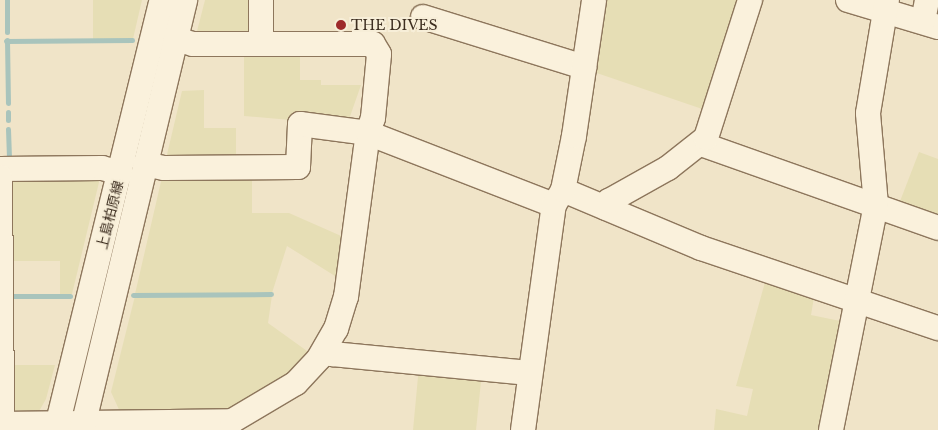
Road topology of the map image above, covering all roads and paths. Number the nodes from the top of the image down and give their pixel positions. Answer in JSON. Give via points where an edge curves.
{"nodes":[{"id":1,"x":162,"y":0,"type":"edge"},
{"id":2,"x":185,"y":0,"type":"edge"},
{"id":3,"x":261,"y":0,"type":"edge"},
{"id":4,"x":594,"y":0,"type":"edge"},
{"id":5,"x":750,"y":0,"type":"edge"},
{"id":6,"x":848,"y":0,"type":"edge"},
{"id":7,"x":886,"y":5,"type":"edge"},
{"id":8,"x":929,"y":16,"type":"edge"},
{"id":9,"x":423,"y":17,"type":"dead end"},
{"id":10,"x":175,"y":39,"type":"junction"},
{"id":11,"x":261,"y":44,"type":"junction"},
{"id":12,"x":584,"y":67,"type":"junction"},
{"id":13,"x":368,"y":133,"type":"junction"},
{"id":14,"x":701,"y":144,"type":"junction"},
{"id":15,"x":145,"y":164,"type":"junction"},
{"id":16,"x":0,"y":169,"type":"edge"},
{"id":17,"x":121,"y":173,"type":"junction"},
{"id":18,"x":0,"y":177,"type":"edge"},
{"id":19,"x":558,"y":198,"type":"junction"},
{"id":20,"x":876,"y":205,"type":"junction"},
{"id":21,"x":606,"y":208,"type":"junction"},
{"id":22,"x":938,"y":228,"type":"edge"},
{"id":23,"x":856,"y":299,"type":"junction"},
{"id":24,"x":938,"y":328,"type":"edge"},
{"id":25,"x":324,"y":349,"type":"junction"},
{"id":26,"x":529,"y":373,"type":"junction"},
{"id":27,"x":1,"y":426,"type":"edge"},
{"id":28,"x":56,"y":426,"type":"edge"},
{"id":29,"x":83,"y":426,"type":"edge"},
{"id":30,"x":232,"y":426,"type":"edge"},
{"id":31,"x":523,"y":430,"type":"edge"},
{"id":32,"x":831,"y":430,"type":"edge"}],
"edges":[{"from":1,"to":17,"type":"street","name":"上島柏原線"},
{"from":2,"to":10,"type":"street","name":"上島柏原線"},
{"from":3,"to":11,"type":"street"},
{"from":4,"to":12,"type":"street"},
{"from":5,"to":14,"type":"street","via":[[710,129]]},
{"from":6,"to":7,"type":"street"},
{"from":7,"to":8,"type":"street"},
{"from":7,"to":20,"type":"street","via":[[868,113]]},
{"from":9,"to":12,"type":"street"},
{"from":10,"to":11,"type":"street","via":[[194,44]]},
{"from":10,"to":15,"type":"street","name":"上島柏原線"},
{"from":11,"to":13,"type":"street","via":[[373,44],[379,54],[373,118]]},
{"from":12,"to":19,"type":"street"},
{"from":13,"to":15,"type":"street","via":[[300,124],[298,166],[164,168]]},
{"from":13,"to":19,"type":"street"},
{"from":13,"to":25,"type":"street","via":[[346,297],[336,329]]},
{"from":14,"to":20,"type":"street"},
{"from":14,"to":21,"type":"street","via":[[653,178],[609,201]]},
{"from":15,"to":29,"type":"street","name":"上島柏原線"},
{"from":16,"to":17,"type":"street","via":[[102,168]]},
{"from":17,"to":28,"type":"street","name":"上島柏原線"},
{"from":18,"to":27,"type":"street"},
{"from":19,"to":21,"type":"street"},
{"from":19,"to":26,"type":"street"},
{"from":20,"to":22,"type":"street"},
{"from":20,"to":23,"type":"street"},
{"from":21,"to":23,"type":"street","via":[[701,248]]},
{"from":23,"to":24,"type":"street"},
{"from":23,"to":32,"type":"street"},
{"from":25,"to":26,"type":"street","via":[[332,354]]},
{"from":25,"to":30,"type":"street","via":[[296,383]]},
{"from":26,"to":31,"type":"street"},
{"from":27,"to":28,"type":"street"},
{"from":28,"to":29,"type":"street"},
{"from":29,"to":30,"type":"street"}]}
